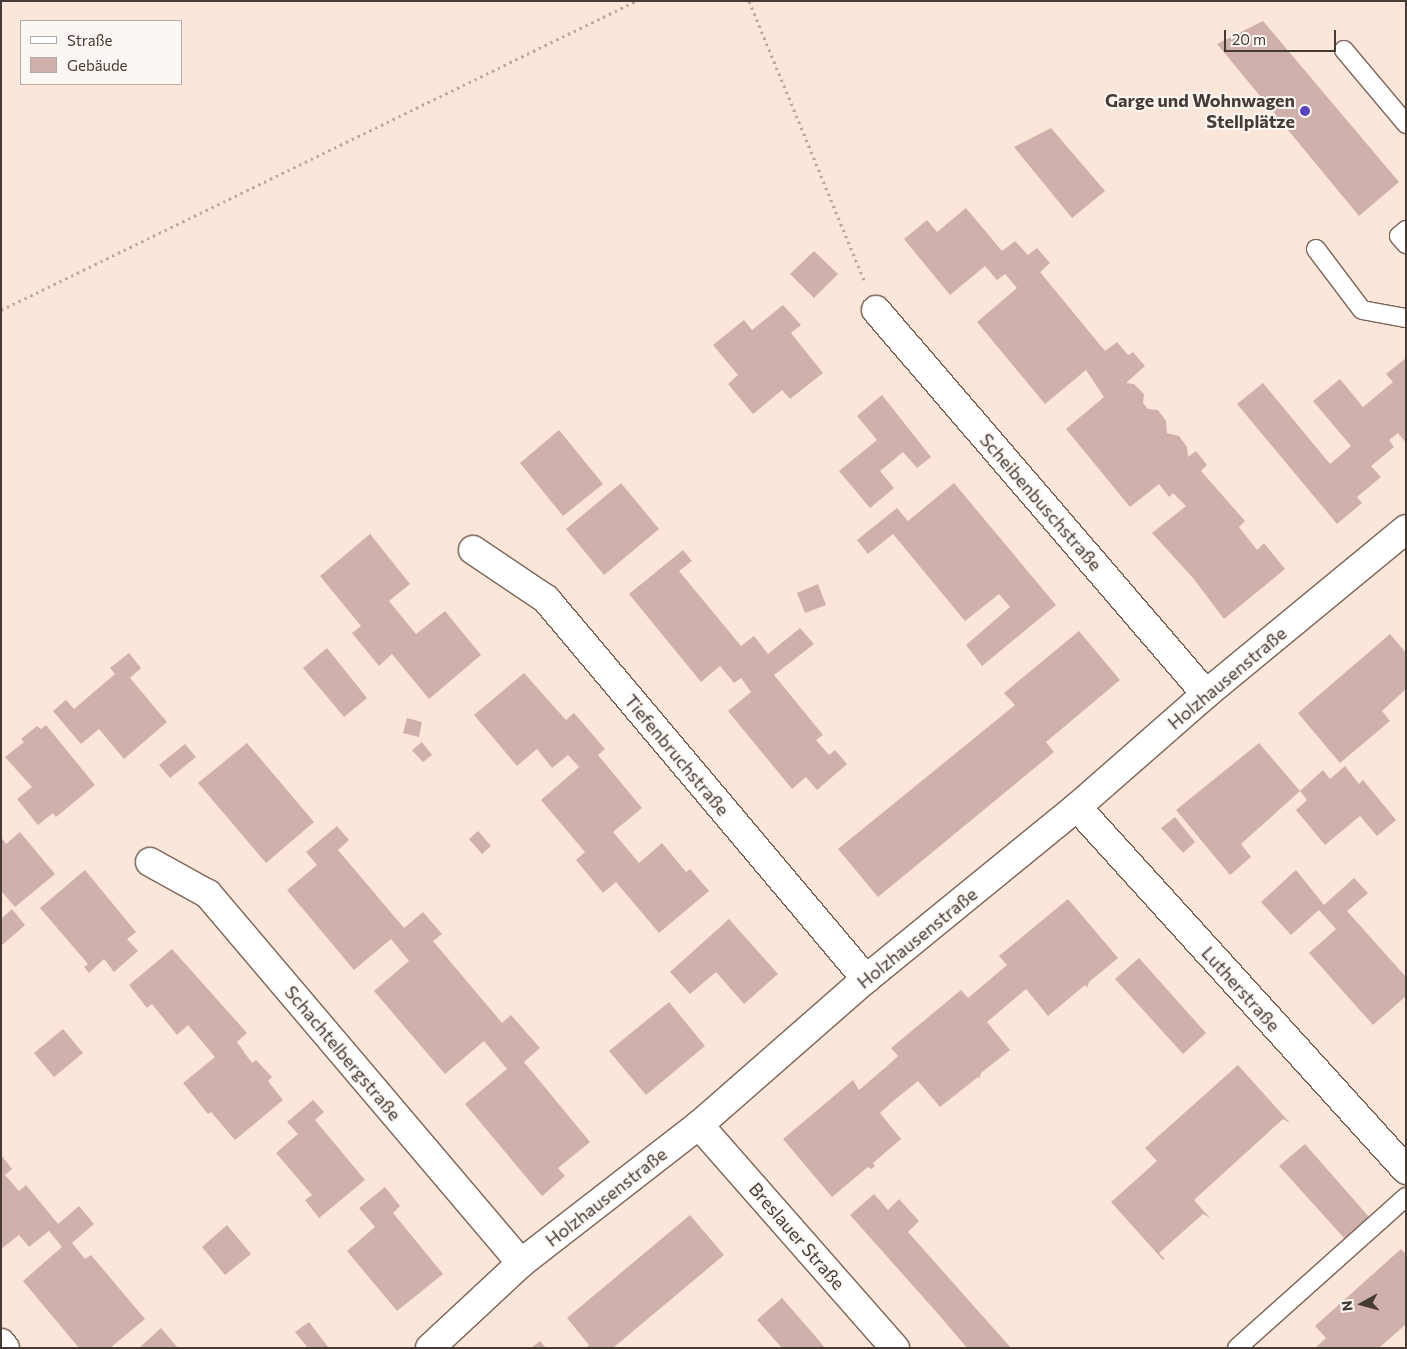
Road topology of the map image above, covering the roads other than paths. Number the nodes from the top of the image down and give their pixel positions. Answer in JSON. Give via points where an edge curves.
{"nodes":[{"id":1,"x":1344,"y":50,"type":"dead end"},
{"id":2,"x":1406,"y":124,"type":"edge"},
{"id":3,"x":1406,"y":230,"type":"edge"},
{"id":4,"x":1406,"y":244,"type":"edge"},
{"id":5,"x":1316,"y":249,"type":"dead end"},
{"id":6,"x":876,"y":310,"type":"road end"},
{"id":7,"x":1406,"y":318,"type":"edge"},
{"id":8,"x":1406,"y":529,"type":"edge"},
{"id":9,"x":473,"y":550,"type":"dead end"},
{"id":10,"x":1206,"y":694,"type":"junction"},
{"id":11,"x":1077,"y":807,"type":"junction"},
{"id":12,"x":150,"y":862,"type":"dead end"},
{"id":13,"x":866,"y":979,"type":"junction"},
{"id":14,"x":699,"y":1125,"type":"junction"},
{"id":15,"x":1406,"y":1170,"type":"edge"},
{"id":16,"x":1406,"y":1197,"type":"edge"},
{"id":17,"x":521,"y":1263,"type":"junction"},
{"id":18,"x":1,"y":1343,"type":"edge"},
{"id":19,"x":5,"y":1348,"type":"edge"},
{"id":20,"x":430,"y":1348,"type":"edge"},
{"id":21,"x":895,"y":1348,"type":"edge"},
{"id":22,"x":1237,"y":1348,"type":"edge"}],
"edges":[{"from":1,"to":2,"type":"lane"},
{"from":3,"to":4,"type":"lane","via":[[1399,236]]},
{"from":5,"to":7,"type":"lane","via":[[1362,310]]},
{"from":6,"to":10,"type":"street","name":"Scheibenbuschstraße"},
{"from":8,"to":10,"type":"street","name":"Holzhausenstraße"},
{"from":9,"to":13,"type":"street","name":"Tiefenbruchstraße","via":[[546,599]]},
{"from":10,"to":11,"type":"street","name":"Holzhausenstraße"},
{"from":11,"to":13,"type":"street","name":"Holzhausenstraße"},
{"from":11,"to":15,"type":"street","name":"Lutherstraße"},
{"from":12,"to":17,"type":"street","name":"Schachtelbergstraße","via":[[208,894]]},
{"from":13,"to":14,"type":"street","name":"Holzhausenstraße"},
{"from":14,"to":17,"type":"street","name":"Holzhausenstraße"},
{"from":14,"to":21,"type":"street","name":"Breslauer Straße"},
{"from":16,"to":22,"type":"lane"},
{"from":17,"to":20,"type":"street","name":"Holzhausenstraße"},
{"from":18,"to":19,"type":"street"}]}
